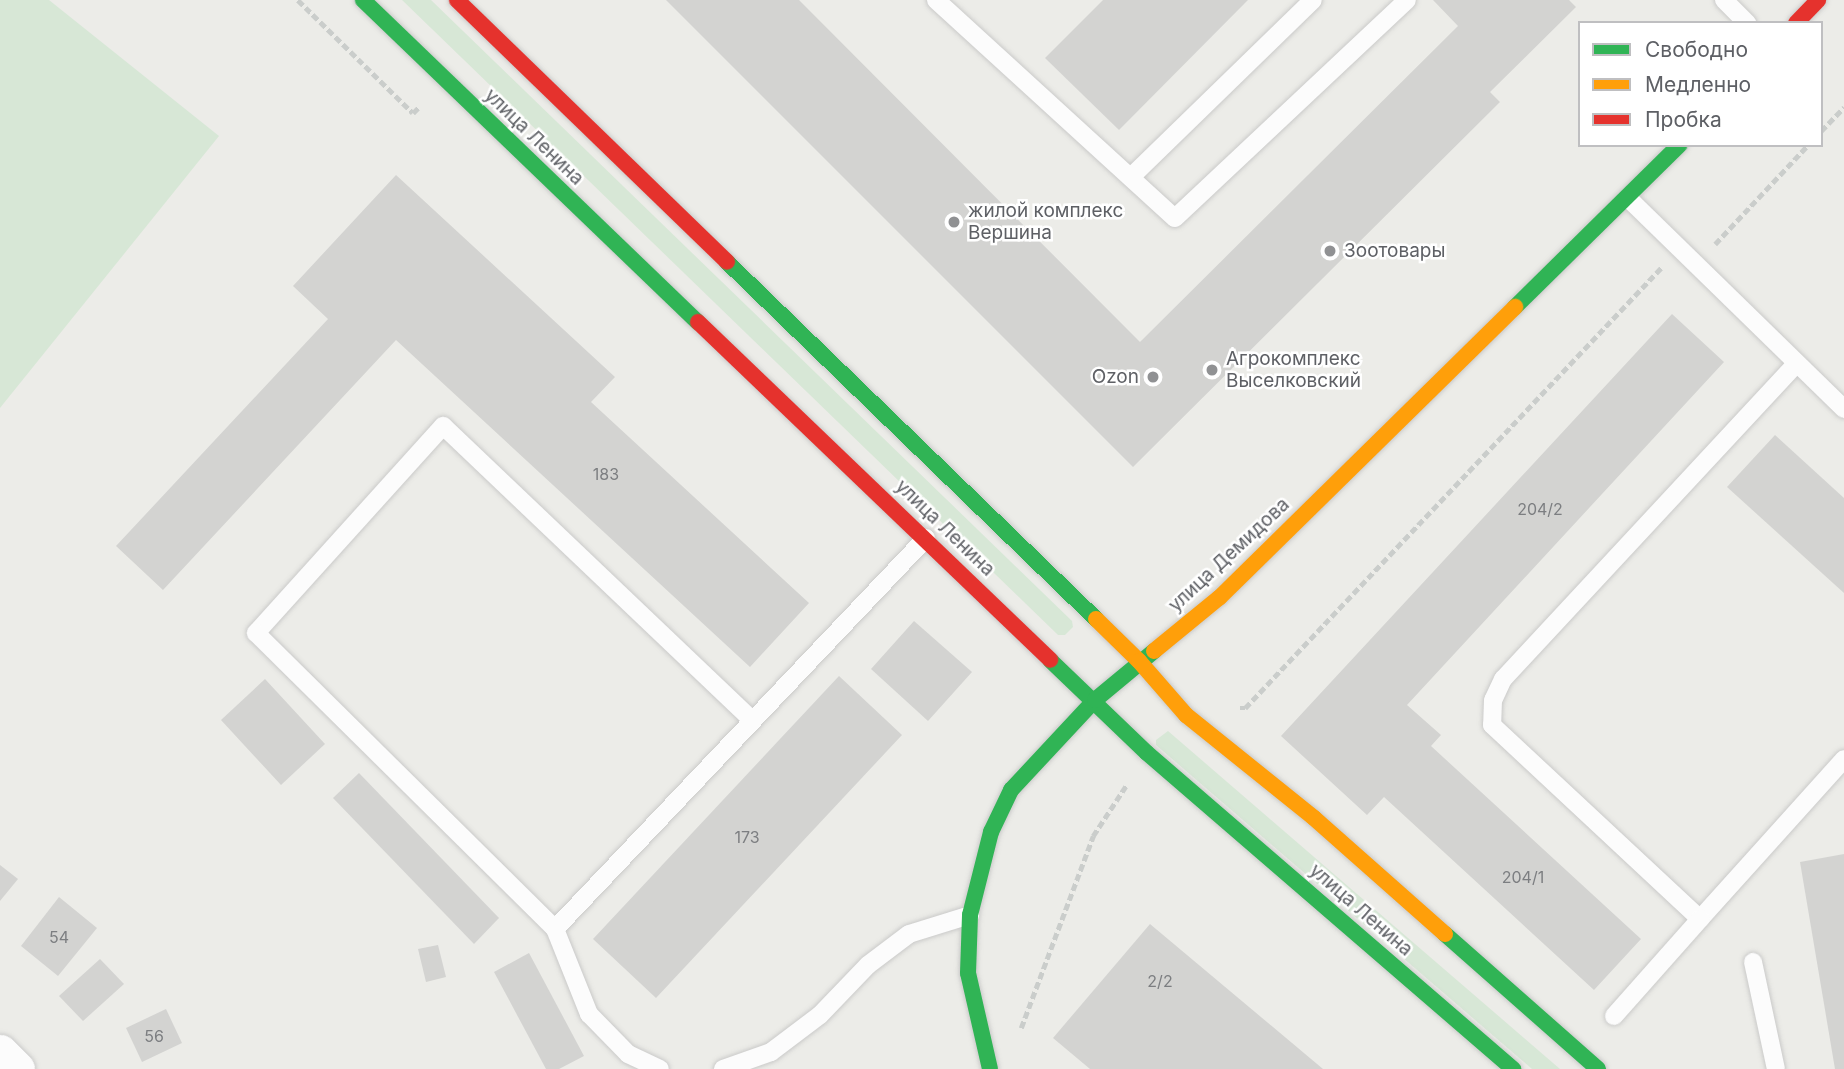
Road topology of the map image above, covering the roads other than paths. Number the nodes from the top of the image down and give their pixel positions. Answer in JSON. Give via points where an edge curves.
{"nodes":[{"id":1,"x":363,"y":0,"type":"edge"},
{"id":2,"x":936,"y":0,"type":"edge"},
{"id":3,"x":1313,"y":0,"type":"edge"},
{"id":4,"x":1407,"y":0,"type":"edge"},
{"id":5,"x":1724,"y":0,"type":"edge"},
{"id":6,"x":1818,"y":0,"type":"edge"},
{"id":7,"x":459,"y":1,"type":"edge"},
{"id":8,"x":1745,"y":21,"type":"edge"},
{"id":9,"x":1798,"y":21,"type":"edge"},
{"id":10,"x":1677,"y":147,"type":"edge"},
{"id":11,"x":1132,"y":176,"type":"junction"},
{"id":12,"x":1628,"y":198,"type":"junction"},
{"id":13,"x":1796,"y":364,"type":"junction"},
{"id":14,"x":1844,"y":409,"type":"edge"},
{"id":15,"x":926,"y":538,"type":"junction"},
{"id":16,"x":1139,"y":661,"type":"junction"},
{"id":17,"x":1095,"y":700,"type":"junction"},
{"id":18,"x":751,"y":719,"type":"junction"},
{"id":19,"x":1844,"y":759,"type":"edge"},
{"id":20,"x":970,"y":915,"type":"junction"},
{"id":21,"x":1700,"y":919,"type":"junction"},
{"id":22,"x":555,"y":929,"type":"junction"},
{"id":23,"x":1753,"y":962,"type":"dead end"},
{"id":24,"x":1614,"y":1016,"type":"dead end"},
{"id":25,"x":0,"y":1052,"type":"edge"},
{"id":26,"x":17,"y":1069,"type":"edge"},
{"id":27,"x":660,"y":1069,"type":"edge"},
{"id":28,"x":723,"y":1069,"type":"edge"},
{"id":29,"x":990,"y":1069,"type":"edge"},
{"id":30,"x":1513,"y":1069,"type":"edge"},
{"id":31,"x":1598,"y":1069,"type":"edge"},
{"id":32,"x":1776,"y":1069,"type":"edge"}],
"edges":[{"from":1,"to":15,"type":"street","name":"улица Ленина","via":[[608,239]]},
{"from":2,"to":11,"type":"lane"},
{"from":3,"to":11,"type":"lane"},
{"from":4,"to":11,"type":"lane","via":[[1175,218]]},
{"from":5,"to":8,"type":"lane"},
{"from":6,"to":9,"type":"street"},
{"from":7,"to":16,"type":"street","name":"улица Ленина"},
{"from":10,"to":12,"type":"street","name":"улица Демидова"},
{"from":12,"to":13,"type":"lane"},
{"from":12,"to":16,"type":"street","name":"улица Демидова","via":[[1220,597]]},
{"from":13,"to":14,"type":"lane"},
{"from":13,"to":21,"type":"lane","via":[[1503,679],[1493,700],[1492,724]]},
{"from":15,"to":17,"type":"street","name":"улица Ленина"},
{"from":15,"to":18,"type":"lane"},
{"from":16,"to":17,"type":"street","name":"улица Демидова"},
{"from":16,"to":31,"type":"street","name":"улица Ленина","via":[[1186,715],[1314,818]]},
{"from":17,"to":20,"type":"street","name":"улица Демидова","via":[[1011,790],[991,832]]},
{"from":17,"to":30,"type":"street","name":"улица Ленина","via":[[1147,753]]},
{"from":18,"to":22,"type":"lane"},
{"from":18,"to":22,"type":"lane","via":[[443,426],[256,634]]},
{"from":19,"to":21,"type":"lane"},
{"from":20,"to":28,"type":"lane","via":[[909,934],[868,965],[820,1015],[771,1052]]},
{"from":20,"to":29,"type":"street","name":"улица Демидова","via":[[968,973]]},
{"from":21,"to":24,"type":"lane"},
{"from":22,"to":27,"type":"lane","via":[[589,1014],[628,1054]]},
{"from":23,"to":32,"type":"lane"},
{"from":25,"to":26,"type":"street"}]}
